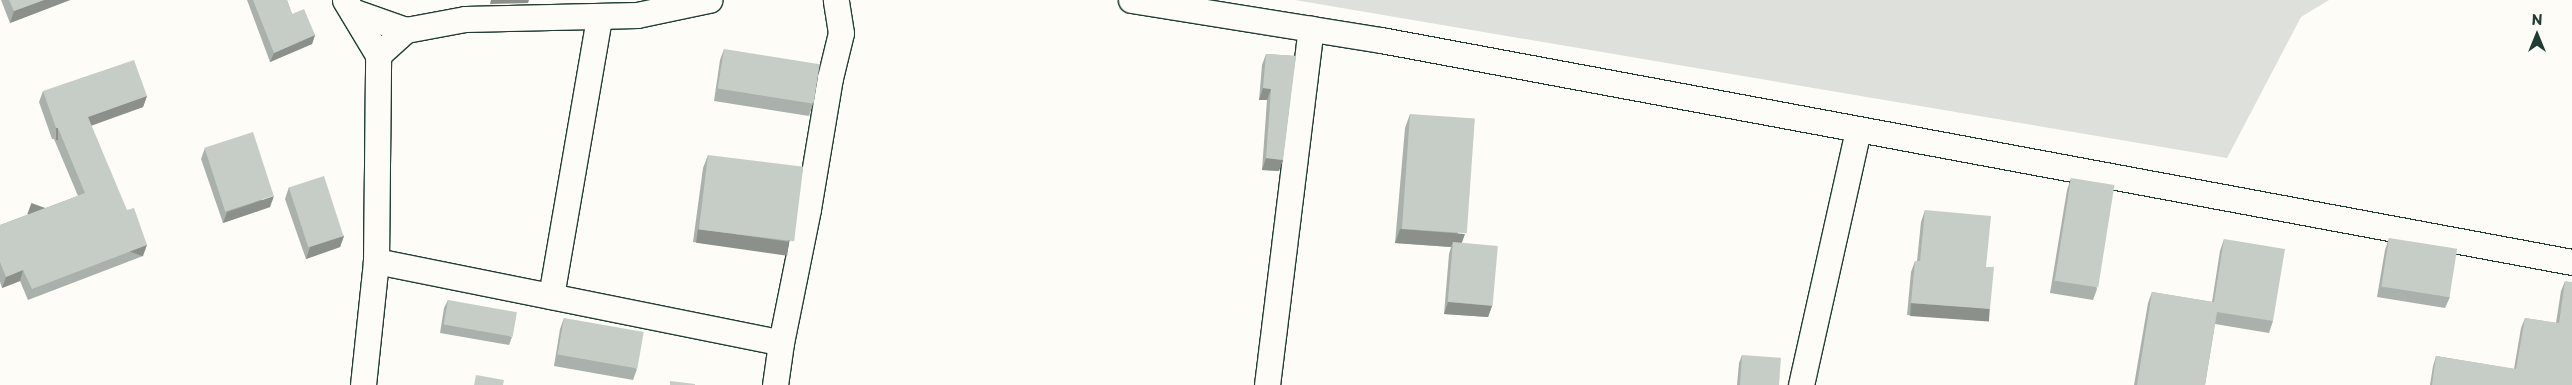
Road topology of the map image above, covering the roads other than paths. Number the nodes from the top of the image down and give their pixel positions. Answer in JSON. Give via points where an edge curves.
{"nodes":[{"id":1,"x":709,"y":0,"type":"edge"},
{"id":2,"x":836,"y":0,"type":"edge"},
{"id":3,"x":1131,"y":0,"type":"edge"},
{"id":4,"x":349,"y":5,"type":"edge"},
{"id":5,"x":598,"y":17,"type":"junction"},
{"id":6,"x":1311,"y":29,"type":"junction"},
{"id":7,"x":406,"y":30,"type":"junction"},
{"id":8,"x":378,"y":55,"type":"junction"},
{"id":9,"x":1858,"y":129,"type":"junction"},
{"id":10,"x":376,"y":261,"type":"junction"},
{"id":11,"x":2572,"y":262,"type":"edge"},
{"id":12,"x":551,"y":296,"type":"junction"},
{"id":13,"x":781,"y":343,"type":"junction"},
{"id":14,"x":364,"y":385,"type":"edge"},
{"id":15,"x":775,"y":385,"type":"edge"},
{"id":16,"x":1267,"y":385,"type":"edge"},
{"id":17,"x":1800,"y":385,"type":"edge"}],
"edges":[{"from":1,"to":5,"type":"street","via":[[637,15]]},
{"from":2,"to":13,"type":"street","via":[[841,33]]},
{"from":3,"to":6,"type":"street"},
{"from":4,"to":7,"type":"street"},
{"from":4,"to":8,"type":"street"},
{"from":5,"to":7,"type":"street","via":[[465,19]]},
{"from":5,"to":12,"type":"street"},
{"from":6,"to":9,"type":"street"},
{"from":6,"to":16,"type":"street"},
{"from":7,"to":8,"type":"street"},
{"from":8,"to":10,"type":"street"},
{"from":9,"to":11,"type":"street"},
{"from":9,"to":17,"type":"street"},
{"from":10,"to":12,"type":"street"},
{"from":10,"to":14,"type":"street"},
{"from":12,"to":13,"type":"street"},
{"from":13,"to":15,"type":"street"}]}
